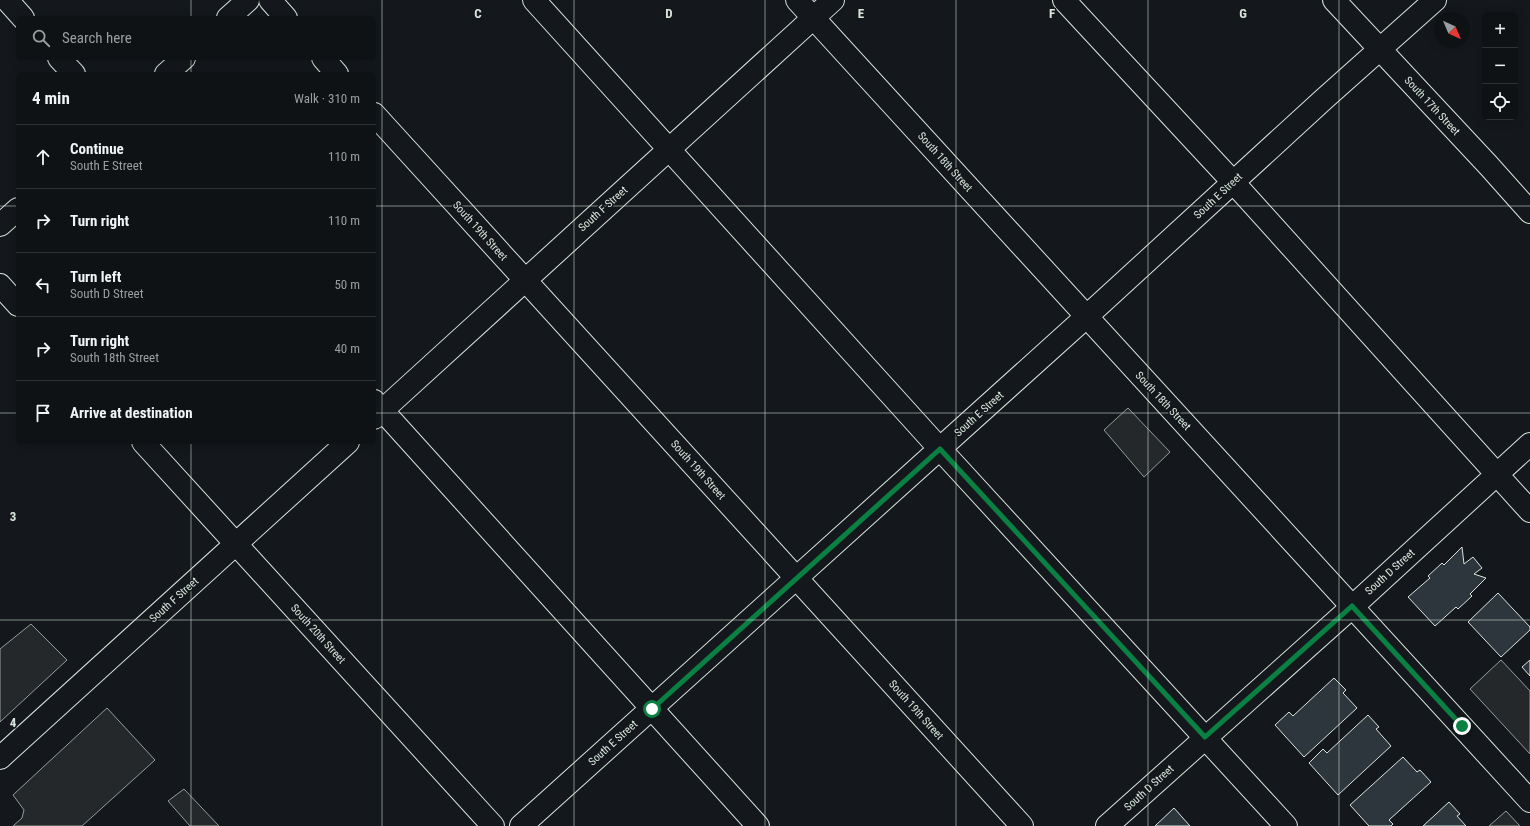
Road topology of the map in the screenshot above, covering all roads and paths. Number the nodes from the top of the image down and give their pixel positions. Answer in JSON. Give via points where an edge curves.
{"nodes":[{"id":1,"x":7,"y":0,"type":"edge"},
{"id":2,"x":248,"y":0,"type":"edge"},
{"id":3,"x":270,"y":0,"type":"edge"},
{"id":4,"x":534,"y":0,"type":"edge"},
{"id":5,"x":797,"y":0,"type":"edge"},
{"id":6,"x":833,"y":0,"type":"edge"},
{"id":7,"x":1064,"y":0,"type":"edge"},
{"id":8,"x":1334,"y":0,"type":"edge"},
{"id":9,"x":1435,"y":0,"type":"edge"},
{"id":10,"x":22,"y":16,"type":"edge"},
{"id":11,"x":230,"y":16,"type":"edge"},
{"id":12,"x":284,"y":16,"type":"edge"},
{"id":13,"x":814,"y":18,"type":"junction"},
{"id":14,"x":1380,"y":50,"type":"junction"},
{"id":15,"x":62,"y":60,"type":"edge"},
{"id":16,"x":182,"y":60,"type":"edge"},
{"id":17,"x":325,"y":60,"type":"edge"},
{"id":18,"x":72,"y":72,"type":"edge"},
{"id":19,"x":168,"y":72,"type":"edge"},
{"id":20,"x":335,"y":72,"type":"edge"},
{"id":21,"x":376,"y":116,"type":"edge"},
{"id":22,"x":668,"y":149,"type":"junction"},
{"id":23,"x":1233,"y":182,"type":"junction"},
{"id":24,"x":16,"y":211,"type":"edge"},
{"id":25,"x":1530,"y":212,"type":"edge"},
{"id":26,"x":0,"y":225,"type":"edge"},
{"id":27,"x":525,"y":280,"type":"junction"},
{"id":28,"x":0,"y":285,"type":"edge"},
{"id":29,"x":16,"y":303,"type":"edge"},
{"id":30,"x":1086,"y":317,"type":"junction"},
{"id":31,"x":377,"y":410,"type":"edge"},
{"id":32,"x":145,"y":444,"type":"edge"},
{"id":33,"x":346,"y":444,"type":"edge"},
{"id":34,"x":1530,"y":444,"type":"edge"},
{"id":35,"x":940,"y":449,"type":"junction"},
{"id":36,"x":1497,"y":475,"type":"junction"},
{"id":37,"x":1530,"y":511,"type":"edge"},
{"id":38,"x":236,"y":544,"type":"junction"},
{"id":39,"x":796,"y":578,"type":"junction"},
{"id":40,"x":1352,"y":606,"type":"junction"},
{"id":41,"x":652,"y":709,"type":"junction"},
{"id":42,"x":1205,"y":737,"type":"junction"},
{"id":43,"x":0,"y":758,"type":"edge"},
{"id":44,"x":1530,"y":801,"type":"edge"},
{"id":45,"x":493,"y":826,"type":"edge"},
{"id":46,"x":521,"y":826,"type":"edge"},
{"id":47,"x":758,"y":826,"type":"edge"},
{"id":48,"x":1022,"y":826,"type":"edge"},
{"id":49,"x":1106,"y":826,"type":"edge"},
{"id":50,"x":1286,"y":826,"type":"edge"}],
"edges":[{"from":1,"to":10,"type":"street"},
{"from":2,"to":11,"type":"street"},
{"from":3,"to":12,"type":"street"},
{"from":4,"to":22,"type":"street"},
{"from":5,"to":13,"type":"street","name":"South 18th Street"},
{"from":6,"to":13,"type":"street","name":"South F Street"},
{"from":7,"to":23,"type":"street"},
{"from":8,"to":14,"type":"street","name":"South 17th Street"},
{"from":9,"to":14,"type":"street","name":"South E Street"},
{"from":13,"to":22,"type":"street","name":"South F Street"},
{"from":13,"to":30,"type":"street","name":"South 18th Street"},
{"from":14,"to":23,"type":"street","name":"South E Street"},
{"from":14,"to":25,"type":"street","name":"South 17th Street"},
{"from":15,"to":18,"type":"street"},
{"from":16,"to":19,"type":"street"},
{"from":17,"to":20,"type":"street"},
{"from":21,"to":27,"type":"street","name":"South 19th Street"},
{"from":22,"to":27,"type":"street","name":"South F Street"},
{"from":22,"to":35,"type":"street"},
{"from":23,"to":30,"type":"street","name":"South E Street"},
{"from":23,"to":36,"type":"street"},
{"from":24,"to":26,"type":"street"},
{"from":27,"to":31,"type":"street","name":"South F Street"},
{"from":27,"to":39,"type":"street","name":"South 19th Street"},
{"from":28,"to":29,"type":"street"},
{"from":30,"to":35,"type":"street","name":"South E Street"},
{"from":30,"to":40,"type":"street","name":"South 18th Street"},
{"from":31,"to":41,"type":"street"},
{"from":32,"to":38,"type":"street","name":"South 20th Street"},
{"from":33,"to":38,"type":"street","name":"South F Street"},
{"from":34,"to":36,"type":"street","name":"South D Street"},
{"from":35,"to":39,"type":"street","name":"South E Street"},
{"from":35,"to":42,"type":"street"},
{"from":36,"to":37,"type":"street"},
{"from":36,"to":40,"type":"street","name":"South D Street"},
{"from":38,"to":43,"type":"street","name":"South F Street"},
{"from":38,"to":45,"type":"street","name":"South 20th Street"},
{"from":39,"to":41,"type":"street","name":"South E Street"},
{"from":39,"to":48,"type":"street","name":"South 19th Street"},
{"from":40,"to":42,"type":"street","name":"South D Street"},
{"from":40,"to":44,"type":"street","name":"South 18th Street"},
{"from":41,"to":46,"type":"street","name":"South E Street"},
{"from":41,"to":47,"type":"street"},
{"from":42,"to":49,"type":"street","name":"South D Street"},
{"from":42,"to":50,"type":"street"}]}
